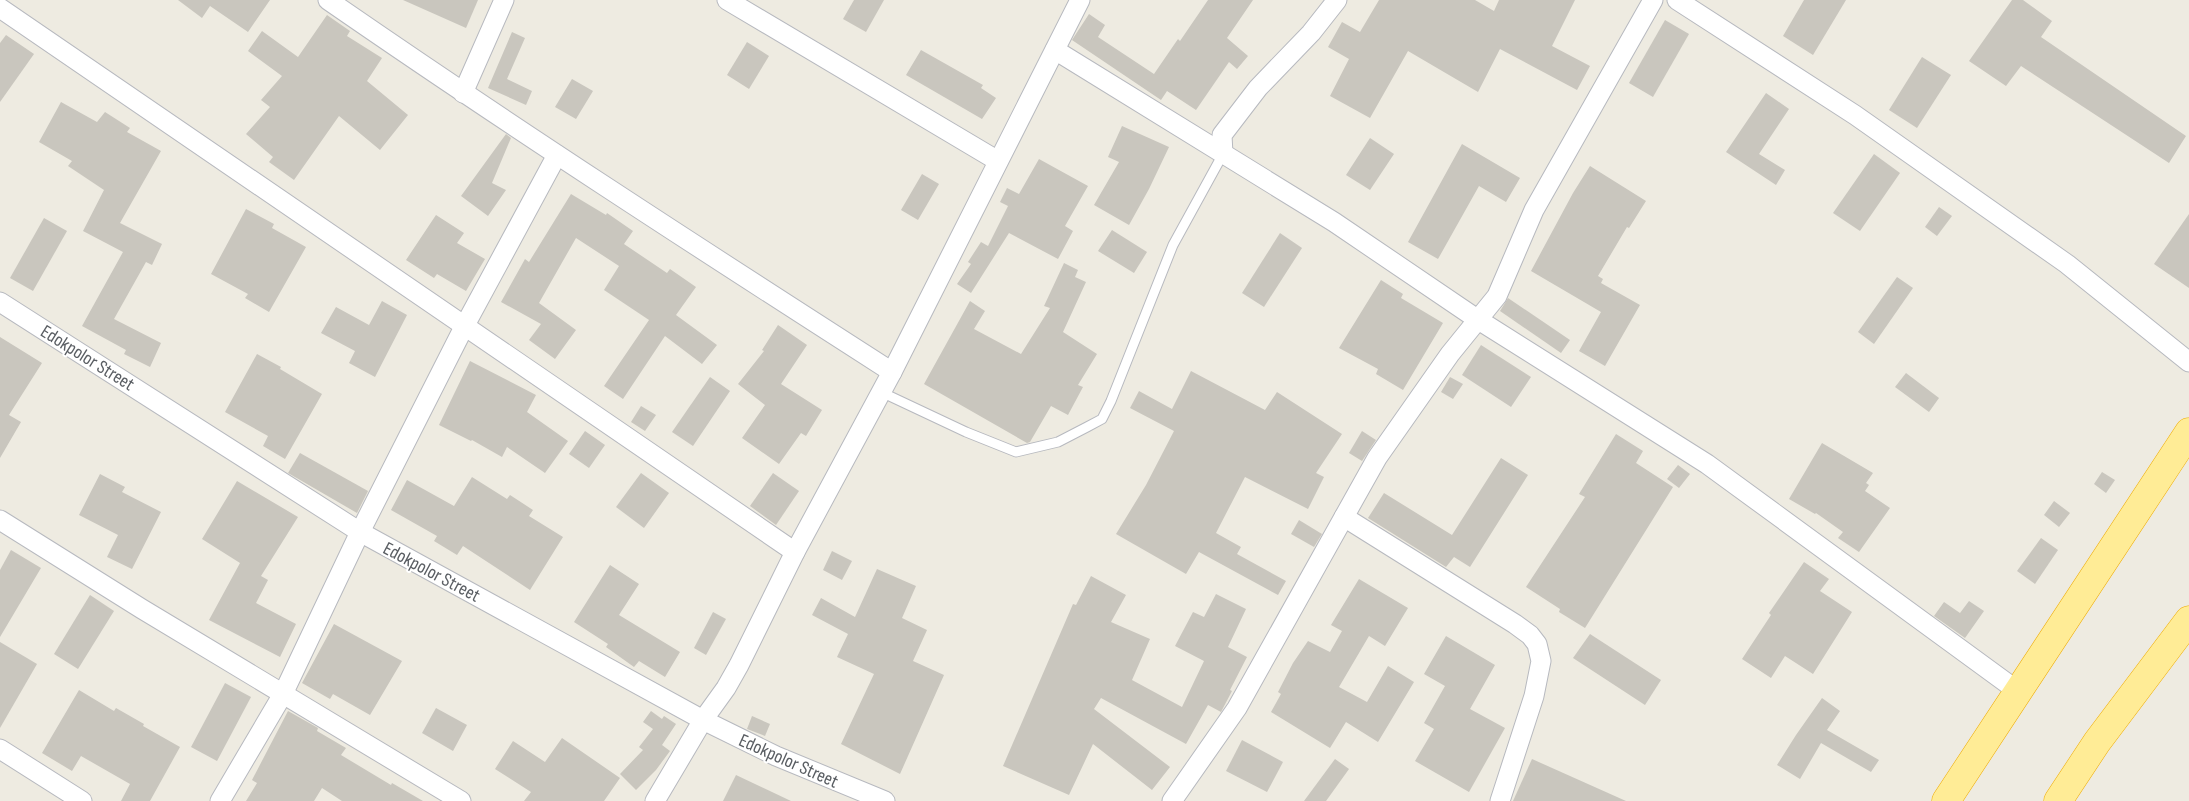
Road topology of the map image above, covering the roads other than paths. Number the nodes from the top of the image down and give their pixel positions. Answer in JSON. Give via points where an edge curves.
{"nodes":[{"id":1,"x":328,"y":0,"type":"edge"},
{"id":2,"x":504,"y":0,"type":"edge"},
{"id":3,"x":726,"y":0,"type":"edge"},
{"id":4,"x":1080,"y":0,"type":"edge"},
{"id":5,"x":1337,"y":0,"type":"edge"},
{"id":6,"x":1653,"y":0,"type":"edge"},
{"id":7,"x":1677,"y":0,"type":"edge"},
{"id":8,"x":0,"y":8,"type":"edge"},
{"id":9,"x":1055,"y":50,"type":"junction"},
{"id":10,"x":463,"y":93,"type":"junction"},
{"id":11,"x":1222,"y":154,"type":"junction"},
{"id":12,"x":557,"y":155,"type":"junction"},
{"id":13,"x":998,"y":161,"type":"junction"},
{"id":14,"x":0,"y":302,"type":"edge"},
{"id":15,"x":1477,"y":319,"type":"junction"},
{"id":16,"x":464,"y":327,"type":"junction"},
{"id":17,"x":2189,"y":362,"type":"edge"},
{"id":18,"x":892,"y":372,"type":"junction"},
{"id":19,"x":881,"y":392,"type":"junction"},
{"id":20,"x":2189,"y":432,"type":"edge"},
{"id":21,"x":1344,"y":517,"type":"junction"},
{"id":22,"x":0,"y":520,"type":"edge"},
{"id":23,"x":360,"y":532,"type":"junction"},
{"id":24,"x":795,"y":552,"type":"junction"},
{"id":25,"x":2189,"y":620,"type":"edge"},
{"id":26,"x":2020,"y":692,"type":"junction"},
{"id":27,"x":283,"y":694,"type":"junction"},
{"id":28,"x":703,"y":720,"type":"junction"},
{"id":29,"x":0,"y":749,"type":"edge"},
{"id":30,"x":658,"y":800,"type":"edge"},
{"id":31,"x":82,"y":801,"type":"edge"},
{"id":32,"x":220,"y":801,"type":"edge"},
{"id":33,"x":461,"y":801,"type":"edge"},
{"id":34,"x":885,"y":801,"type":"edge"},
{"id":35,"x":1172,"y":801,"type":"edge"},
{"id":36,"x":1500,"y":801,"type":"edge"},
{"id":37,"x":1946,"y":801,"type":"edge"},
{"id":38,"x":2058,"y":801,"type":"edge"}],
"edges":[{"from":1,"to":10,"type":"street"},
{"from":2,"to":10,"type":"street"},
{"from":3,"to":13,"type":"street"},
{"from":4,"to":9,"type":"street"},
{"from":5,"to":11,"type":"street","via":[[1311,33],[1258,88],[1222,135]]},
{"from":6,"to":15,"type":"street","via":[[1534,210],[1497,296]]},
{"from":7,"to":17,"type":"street","via":[[1855,115],[1998,215],[2067,264]]},
{"from":8,"to":16,"type":"street"},
{"from":9,"to":11,"type":"street"},
{"from":9,"to":13,"type":"street"},
{"from":10,"to":12,"type":"street"},
{"from":11,"to":15,"type":"street","via":[[1334,222]]},
{"from":11,"to":19,"type":"lane","via":[[1173,245],[1102,418],[1058,442],[1016,452]]},
{"from":12,"to":16,"type":"street"},
{"from":12,"to":18,"type":"street"},
{"from":13,"to":18,"type":"street"},
{"from":14,"to":23,"type":"street","name":"Edokpolor Street"},
{"from":15,"to":21,"type":"street","via":[[1377,458]]},
{"from":15,"to":26,"type":"street","via":[[1707,464]]},
{"from":16,"to":23,"type":"street"},
{"from":16,"to":24,"type":"street"},
{"from":18,"to":19,"type":"street"},
{"from":19,"to":24,"type":"street"},
{"from":20,"to":26,"type":"highway"},
{"from":21,"to":35,"type":"street","via":[[1237,708]]},
{"from":21,"to":36,"type":"street","via":[[1515,624],[1537,644],[1542,661],[1534,696]]},
{"from":22,"to":27,"type":"street"},
{"from":23,"to":27,"type":"street"},
{"from":23,"to":28,"type":"street","name":"Edokpolor Street"},
{"from":24,"to":28,"type":"street","via":[[726,688]]},
{"from":25,"to":38,"type":"highway","via":[[2097,742]]},
{"from":26,"to":37,"type":"highway"},
{"from":27,"to":32,"type":"street"},
{"from":27,"to":33,"type":"street"},
{"from":28,"to":30,"type":"street"},
{"from":28,"to":34,"type":"street","name":"Edokpolor Street","via":[[776,756]]},
{"from":29,"to":31,"type":"street"}]}
